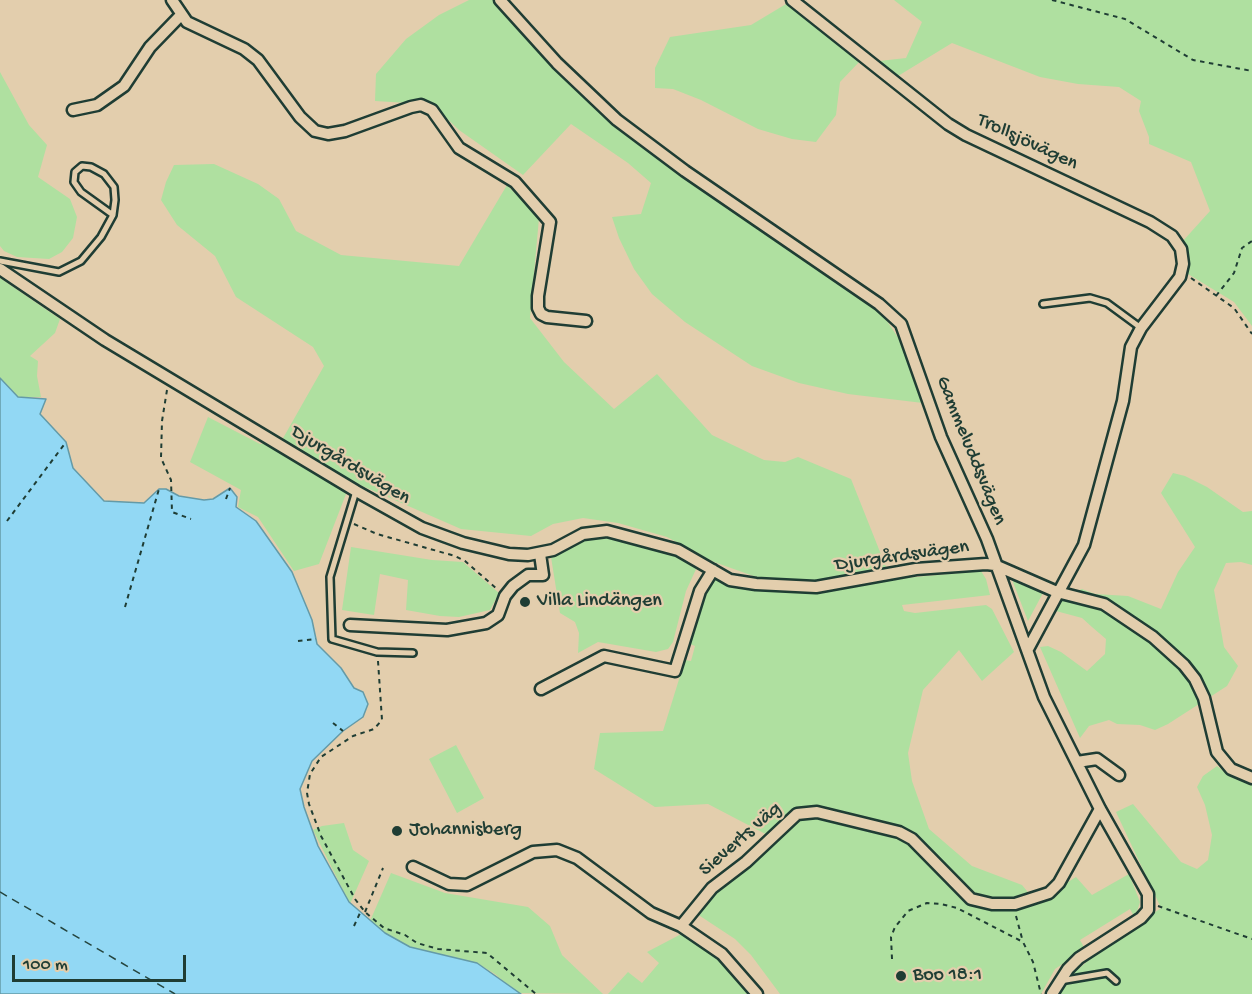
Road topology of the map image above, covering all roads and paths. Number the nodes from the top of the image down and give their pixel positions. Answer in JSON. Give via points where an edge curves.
{"nodes":[{"id":1,"x":172,"y":0,"type":"edge"},
{"id":2,"x":500,"y":0,"type":"edge"},
{"id":3,"x":792,"y":0,"type":"edge"},
{"id":4,"x":1052,"y":0,"type":"edge"},
{"id":5,"x":180,"y":16,"type":"junction"},
{"id":6,"x":1252,"y":70,"type":"edge"},
{"id":7,"x":73,"y":110,"type":"dead end"},
{"id":8,"x":113,"y":215,"type":"junction"},
{"id":9,"x":1252,"y":241,"type":"edge"},
{"id":10,"x":0,"y":261,"type":"edge"},
{"id":11,"x":0,"y":268,"type":"edge"},
{"id":12,"x":1181,"y":272,"type":"junction"},
{"id":13,"x":1216,"y":296,"type":"junction"},
{"id":14,"x":1043,"y":304,"type":"dead end"},
{"id":15,"x":586,"y":321,"type":"dead end"},
{"id":16,"x":1141,"y":328,"type":"junction"},
{"id":17,"x":1252,"y":334,"type":"edge"},
{"id":18,"x":167,"y":390,"type":"dead end"},
{"id":19,"x":66,"y":442,"type":"dead end"},
{"id":20,"x":230,"y":488,"type":"dead end"},
{"id":21,"x":159,"y":489,"type":"dead end"},
{"id":22,"x":356,"y":491,"type":"junction"},
{"id":23,"x":226,"y":499,"type":"dead end"},
{"id":24,"x":348,"y":518,"type":"junction"},
{"id":25,"x":191,"y":519,"type":"dead end"},
{"id":26,"x":8,"y":521,"type":"dead end"},
{"id":27,"x":540,"y":554,"type":"junction"},
{"id":28,"x":995,"y":565,"type":"junction"},
{"id":29,"x":713,"y":570,"type":"junction"},
{"id":30,"x":1057,"y":592,"type":"junction"},
{"id":31,"x":505,"y":596,"type":"junction"},
{"id":32,"x":125,"y":607,"type":"dead end"},
{"id":33,"x":350,"y":625,"type":"dead end"},
{"id":34,"x":316,"y":639,"type":"dead end"},
{"id":35,"x":298,"y":640,"type":"dead end"},
{"id":36,"x":1028,"y":649,"type":"junction"},
{"id":37,"x":377,"y":652,"type":"junction"},
{"id":38,"x":413,"y":652,"type":"dead end"},
{"id":39,"x":541,"y":689,"type":"dead end"},
{"id":40,"x":333,"y":723,"type":"dead end"},
{"id":41,"x":343,"y":731,"type":"dead end"},
{"id":42,"x":1077,"y":762,"type":"junction"},
{"id":43,"x":1119,"y":775,"type":"dead end"},
{"id":44,"x":1252,"y":778,"type":"edge"},
{"id":45,"x":1100,"y":809,"type":"junction"},
{"id":46,"x":413,"y":867,"type":"dead end"},
{"id":47,"x":383,"y":868,"type":"dead end"},
{"id":48,"x":1150,"y":903,"type":"junction"},
{"id":49,"x":1015,"y":904,"type":"junction"},
{"id":50,"x":365,"y":912,"type":"junction"},
{"id":51,"x":360,"y":913,"type":"dead end"},
{"id":52,"x":354,"y":926,"type":"dead end"},
{"id":53,"x":681,"y":926,"type":"junction"},
{"id":54,"x":1252,"y":939,"type":"edge"},
{"id":55,"x":1023,"y":942,"type":"junction"},
{"id":56,"x":892,"y":959,"type":"dead end"},
{"id":57,"x":1059,"y":981,"type":"junction"},
{"id":58,"x":1116,"y":981,"type":"dead end"},
{"id":59,"x":536,"y":994,"type":"edge"},
{"id":60,"x":757,"y":994,"type":"edge"},
{"id":61,"x":1041,"y":994,"type":"edge"},
{"id":62,"x":1052,"y":994,"type":"edge"}],
"edges":[{"from":1,"to":5,"type":"street"},
{"from":2,"to":28,"type":"street","name":"Gammeluddsvägen","via":[[557,63],[617,120],[879,304],[901,324],[941,437]]},
{"from":3,"to":12,"type":"street","name":"Trollsjövägen","via":[[966,135],[1128,211],[1172,236],[1180,249]]},
{"from":4,"to":6,"type":"path","via":[[1125,19],[1193,60]]},
{"from":5,"to":7,"type":"street","via":[[150,47],[127,89],[97,105]]},
{"from":5,"to":15,"type":"street","via":[[251,54],[300,117],[315,130],[327,134],[345,131],[421,105],[432,110],[459,148],[515,182],[550,222],[538,296],[541,314]]},
{"from":8,"to":8,"type":"lane","via":[[114,187],[104,174],[82,166],[75,172],[81,192]]},
{"from":8,"to":10,"type":"lane","via":[[101,237],[71,268],[43,271]]},
{"from":9,"to":13,"type":"path","via":[[1242,248],[1234,273]]},
{"from":11,"to":22,"type":"street","name":"Djurgårdsvägen","via":[[105,340]]},
{"from":12,"to":13,"type":"path"},
{"from":12,"to":16,"type":"street"},
{"from":13,"to":17,"type":"path","via":[[1234,308]]},
{"from":14,"to":16,"type":"lane","via":[[1090,298],[1107,303]]},
{"from":16,"to":30,"type":"street","via":[[1131,347],[1123,401],[1084,545],[1075,567]]},
{"from":18,"to":25,"type":"path","via":[[160,458],[171,480],[172,512]]},
{"from":19,"to":26,"type":"path"},
{"from":20,"to":23,"type":"path"},
{"from":21,"to":32,"type":"path"},
{"from":22,"to":24,"type":"lane"},
{"from":22,"to":27,"type":"street","name":"Djurgårdsvägen","via":[[441,536],[509,554]]},
{"from":24,"to":31,"type":"path","via":[[367,530],[465,561]]},
{"from":24,"to":37,"type":"lane","via":[[330,577],[332,639]]},
{"from":27,"to":29,"type":"street","name":"Djurgårdsvägen","via":[[583,534],[607,531],[678,550]]},
{"from":27,"to":31,"type":"street","via":[[543,575],[522,579]]},
{"from":28,"to":29,"type":"street","name":"Djurgårdsvägen","via":[[916,569],[816,587],[742,583]]},
{"from":28,"to":30,"type":"street","name":"Djurgårdsvägen"},
{"from":28,"to":36,"type":"street","name":"Gammeluddsvägen"},
{"from":29,"to":39,"type":"street","via":[[700,591],[675,671],[604,656]]},
{"from":30,"to":36,"type":"street"},
{"from":30,"to":44,"type":"street","name":"Djurgårdsvägen","via":[[1113,609],[1153,637],[1184,666],[1204,698],[1217,752],[1231,769]]},
{"from":31,"to":33,"type":"street","via":[[498,615],[471,627],[412,630]]},
{"from":34,"to":35,"type":"path"},
{"from":36,"to":42,"type":"street","name":"Gammeluddsvägen","via":[[1044,697]]},
{"from":37,"to":38,"type":"lane"},
{"from":37,"to":50,"type":"path","via":[[382,720],[374,729],[353,736],[321,757],[310,774],[307,793],[321,836]]},
{"from":40,"to":41,"type":"path"},
{"from":42,"to":43,"type":"street","via":[[1097,759]]},
{"from":42,"to":45,"type":"street","name":"Gammeluddsvägen"},
{"from":45,"to":48,"type":"street","name":"Gammeluddsvägen"},
{"from":45,"to":49,"type":"street","name":"Sieverts väg","via":[[1059,883],[1049,893]]},
{"from":46,"to":53,"type":"street","via":[[449,884],[467,885],[533,852],[557,850],[577,858],[651,914]]},
{"from":47,"to":50,"type":"path"},
{"from":48,"to":54,"type":"path"},
{"from":48,"to":57,"type":"street","via":[[1141,918],[1079,957]]},
{"from":49,"to":53,"type":"street","name":"Sieverts väg","via":[[971,899],[912,839],[899,832],[805,812],[797,814],[712,888]]},
{"from":49,"to":55,"type":"path"},
{"from":50,"to":59,"type":"path","via":[[384,928],[417,943],[487,953]]},
{"from":51,"to":52,"type":"path"},
{"from":53,"to":60,"type":"street","via":[[722,954]]},
{"from":55,"to":56,"type":"path","via":[[957,908],[927,903],[908,911],[894,927]]},
{"from":55,"to":61,"type":"path"},
{"from":57,"to":58,"type":"lane","via":[[1107,972]]},
{"from":57,"to":62,"type":"street"}]}
